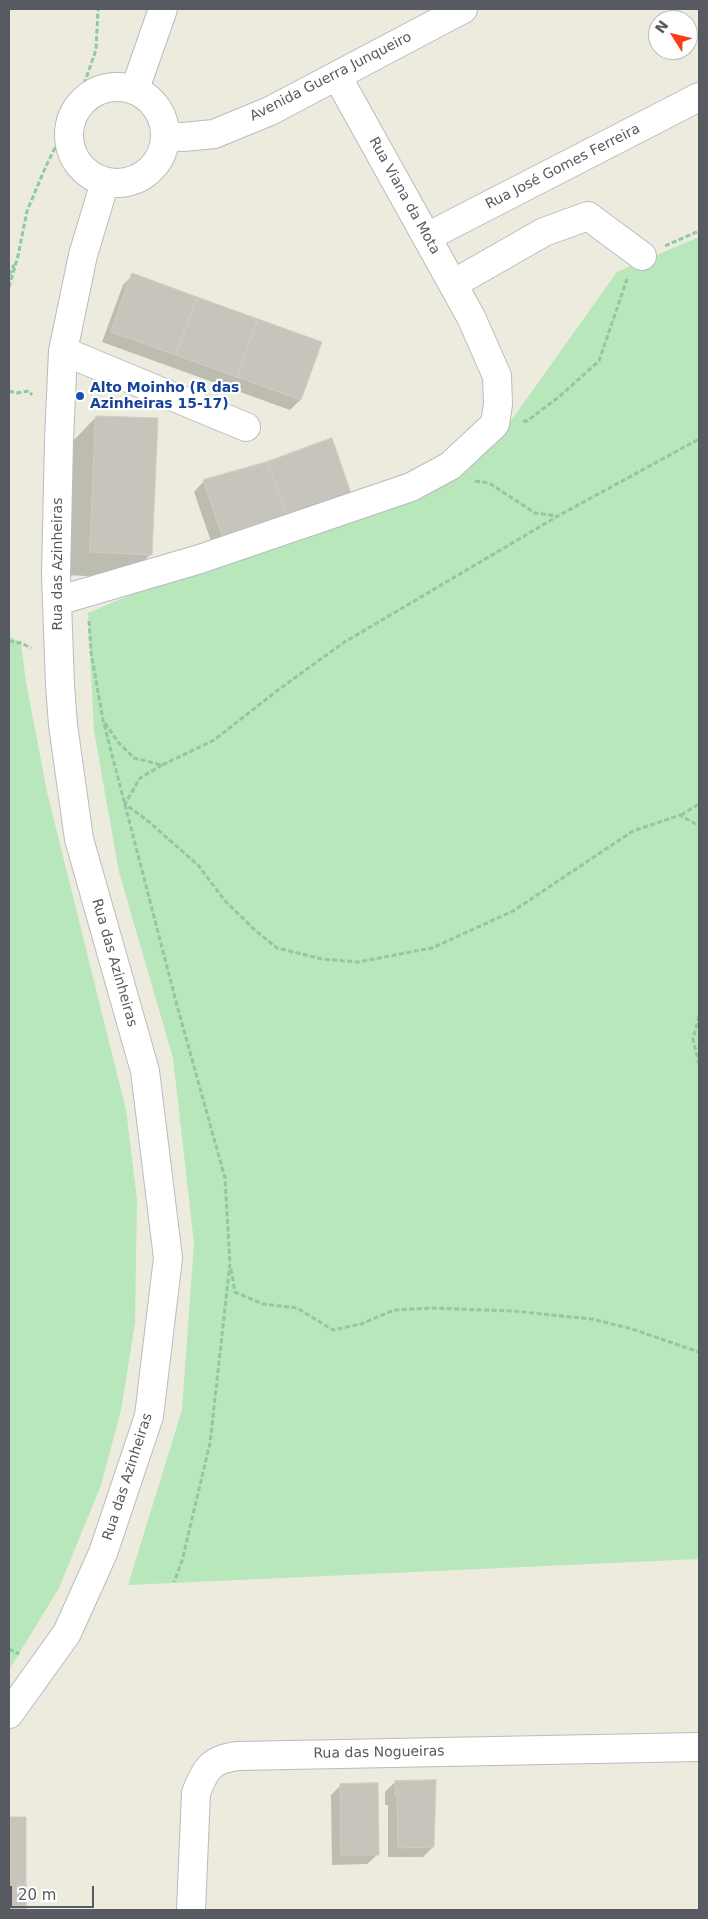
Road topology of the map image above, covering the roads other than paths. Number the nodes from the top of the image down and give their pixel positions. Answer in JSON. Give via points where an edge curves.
{"nodes":[{"id":1,"x":163,"y":9,"type":"edge"},
{"id":2,"x":463,"y":9,"type":"edge"},
{"id":3,"x":337,"y":76,"type":"junction"},
{"id":4,"x":135,"y":89,"type":"junction"},
{"id":5,"x":699,"y":97,"type":"edge"},
{"id":6,"x":165,"y":136,"type":"junction"},
{"id":7,"x":106,"y":182,"type":"junction"},
{"id":8,"x":427,"y":237,"type":"junction"},
{"id":9,"x":642,"y":256,"type":"road end"},
{"id":10,"x":453,"y":284,"type":"junction"},
{"id":11,"x":63,"y":351,"type":"junction"},
{"id":12,"x":246,"y":427,"type":"dead end"},
{"id":13,"x":57,"y":601,"type":"junction"},
{"id":14,"x":9,"y":1714,"type":"edge"},
{"id":15,"x":699,"y":1747,"type":"edge"},
{"id":16,"x":191,"y":1910,"type":"edge"}],
"edges":[{"from":1,"to":4,"type":"street"},
{"from":2,"to":3,"type":"street","name":"Avenida Guerra Junqueiro"},
{"from":3,"to":6,"type":"street","name":"Avenida Guerra Junqueiro","via":[[270,111],[214,134]]},
{"from":3,"to":8,"type":"street","name":"Rua Viana da Mota"},
{"from":4,"to":6,"type":"street","via":[[157,108]]},
{"from":4,"to":7,"type":"street","via":[[100,90],[85,100],[72,122],[71,147],[78,163],[90,175]]},
{"from":5,"to":8,"type":"street","name":"Rua José Gomes Ferreira"},
{"from":6,"to":7,"type":"street","via":[[162,152],[153,167],[139,178],[123,183]]},
{"from":7,"to":11,"type":"street","name":"Rua das Azinheiras","via":[[83,255]]},
{"from":8,"to":10,"type":"street","name":"Rua Viana da Mota"},
{"from":9,"to":10,"type":"street","via":[[588,216],[544,232]]},
{"from":10,"to":13,"type":"street","name":"Rua Viana da Mota","via":[[497,376],[498,404],[495,424],[450,466],[411,487],[200,559]]},
{"from":11,"to":12,"type":"street"},
{"from":11,"to":13,"type":"street","name":"Rua das Azinheiras","via":[[58,450]]},
{"from":13,"to":14,"type":"street","name":"Rua das Azinheiras","via":[[63,725],[79,839],[145,1071],[168,1258],[149,1416],[103,1554],[67,1633]]},
{"from":15,"to":16,"type":"street","name":"Rua das Nogueiras","via":[[223,1757],[210,1765],[196,1793]]}]}
